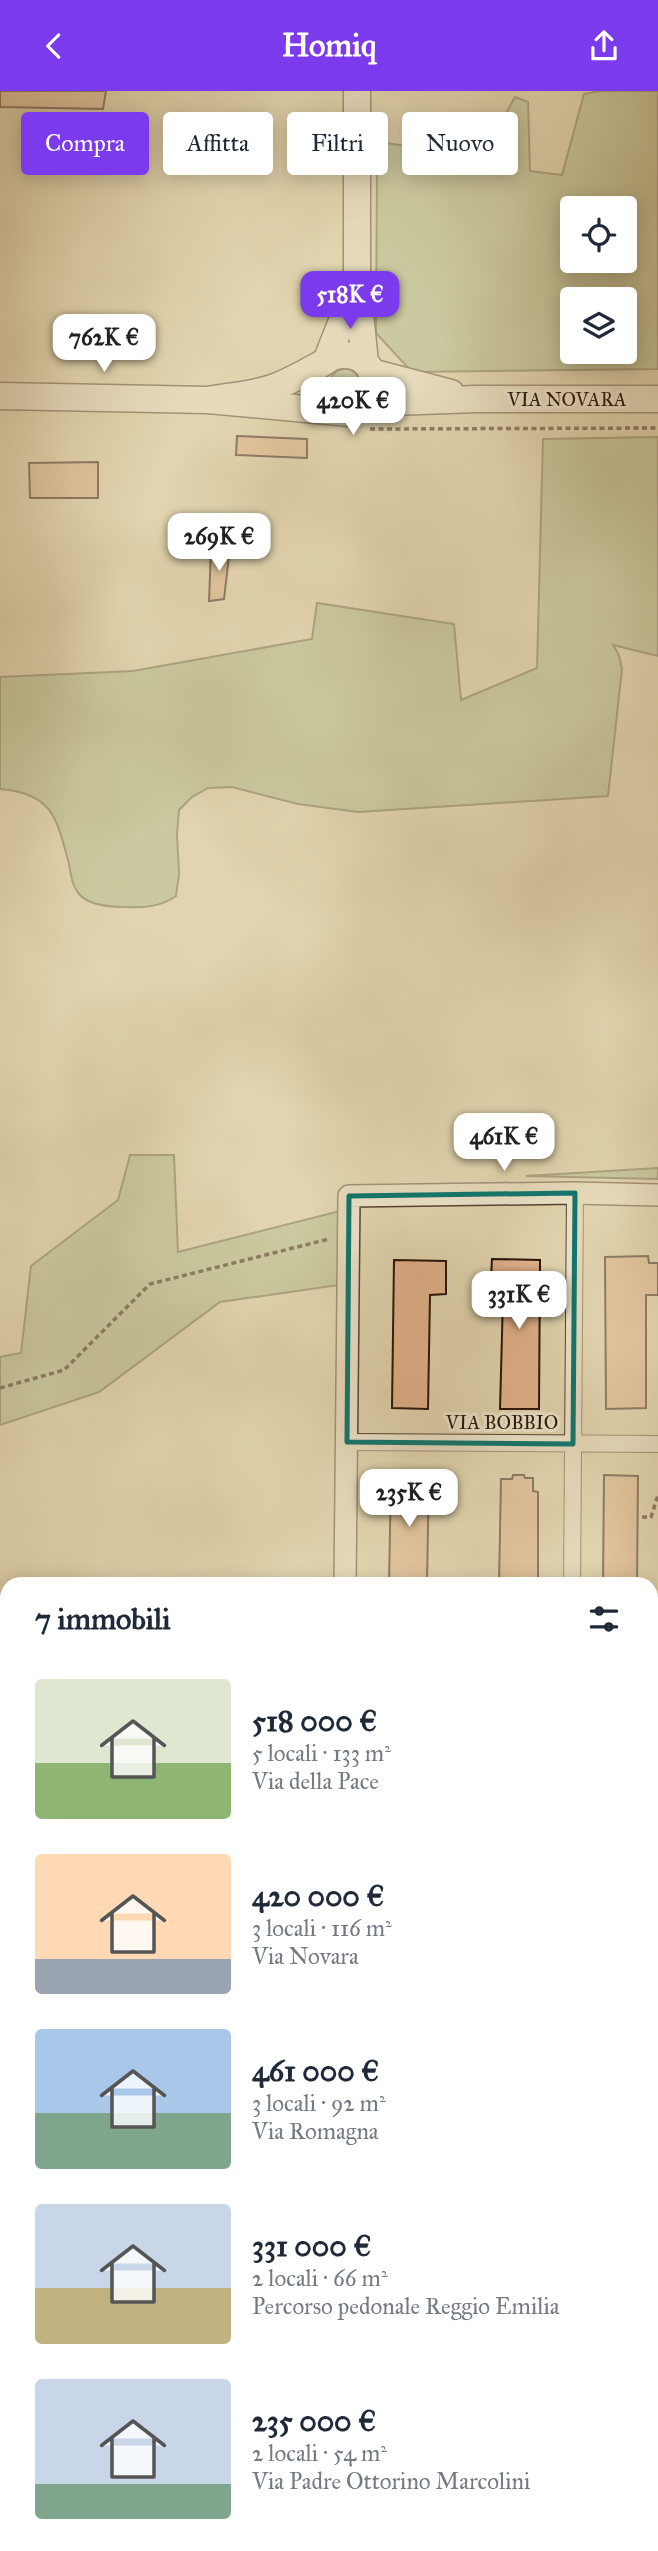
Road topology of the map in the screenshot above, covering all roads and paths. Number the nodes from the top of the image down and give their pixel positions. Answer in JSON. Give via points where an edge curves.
{"nodes":[{"id":1,"x":357,"y":91,"type":"edge"},
{"id":2,"x":357,"y":283,"type":"junction"},
{"id":3,"x":324,"y":362,"type":"junction"},
{"id":4,"x":368,"y":368,"type":"junction"},
{"id":5,"x":0,"y":396,"type":"edge"},
{"id":6,"x":477,"y":399,"type":"junction"},
{"id":7,"x":658,"y":399,"type":"edge"},
{"id":8,"x":208,"y":400,"type":"junction"},
{"id":9,"x":366,"y":403,"type":"junction"},
{"id":10,"x":329,"y":410,"type":"junction"},
{"id":11,"x":575,"y":1193,"type":"junction"},
{"id":12,"x":658,"y":1195,"type":"edge"},
{"id":13,"x":350,"y":1238,"type":"junction"},
{"id":14,"x":0,"y":1388,"type":"edge"},
{"id":15,"x":347,"y":1442,"type":"junction"},
{"id":16,"x":573,"y":1444,"type":"junction"},
{"id":17,"x":658,"y":1444,"type":"edge"},
{"id":18,"x":658,"y":1495,"type":"edge"},
{"id":19,"x":642,"y":1517,"type":"dead end"},
{"id":20,"x":345,"y":1577,"type":"edge"},
{"id":21,"x":572,"y":1577,"type":"edge"}],
"edges":[{"from":1,"to":2,"type":"street"},
{"from":2,"to":3,"type":"street"},
{"from":2,"to":4,"type":"street"},
{"from":3,"to":4,"type":"street","name":"VIA NOVARA","via":[[347,355]]},
{"from":3,"to":8,"type":"street","name":"VIA NOVARA","via":[[272,388]]},
{"from":3,"to":10,"type":"street","via":[[314,385]]},
{"from":4,"to":6,"type":"street","name":"VIA NOVARA"},
{"from":4,"to":9,"type":"street","via":[[373,388]]},
{"from":5,"to":8,"type":"street","name":"VIA NOVARA"},
{"from":6,"to":7,"type":"street","name":"VIA NOVARA"},
{"from":6,"to":9,"type":"street","name":"VIA NOVARA"},
{"from":8,"to":10,"type":"street","name":"VIA NOVARA"},
{"from":9,"to":10,"type":"street","name":"VIA NOVARA","via":[[349,413]]},
{"from":11,"to":12,"type":"street"},
{"from":11,"to":13,"type":"street","via":[[349,1196]]},
{"from":11,"to":16,"type":"street"},
{"from":13,"to":14,"type":"path","via":[[326,1239],[150,1284],[64,1370]]},
{"from":13,"to":15,"type":"street"},
{"from":15,"to":16,"type":"street","name":"VIA BOBBIO"},
{"from":15,"to":20,"type":"street"},
{"from":16,"to":17,"type":"street","name":"VIA BOBBIO"},
{"from":16,"to":21,"type":"street"},
{"from":18,"to":19,"type":"path","via":[[651,1517]]}]}
